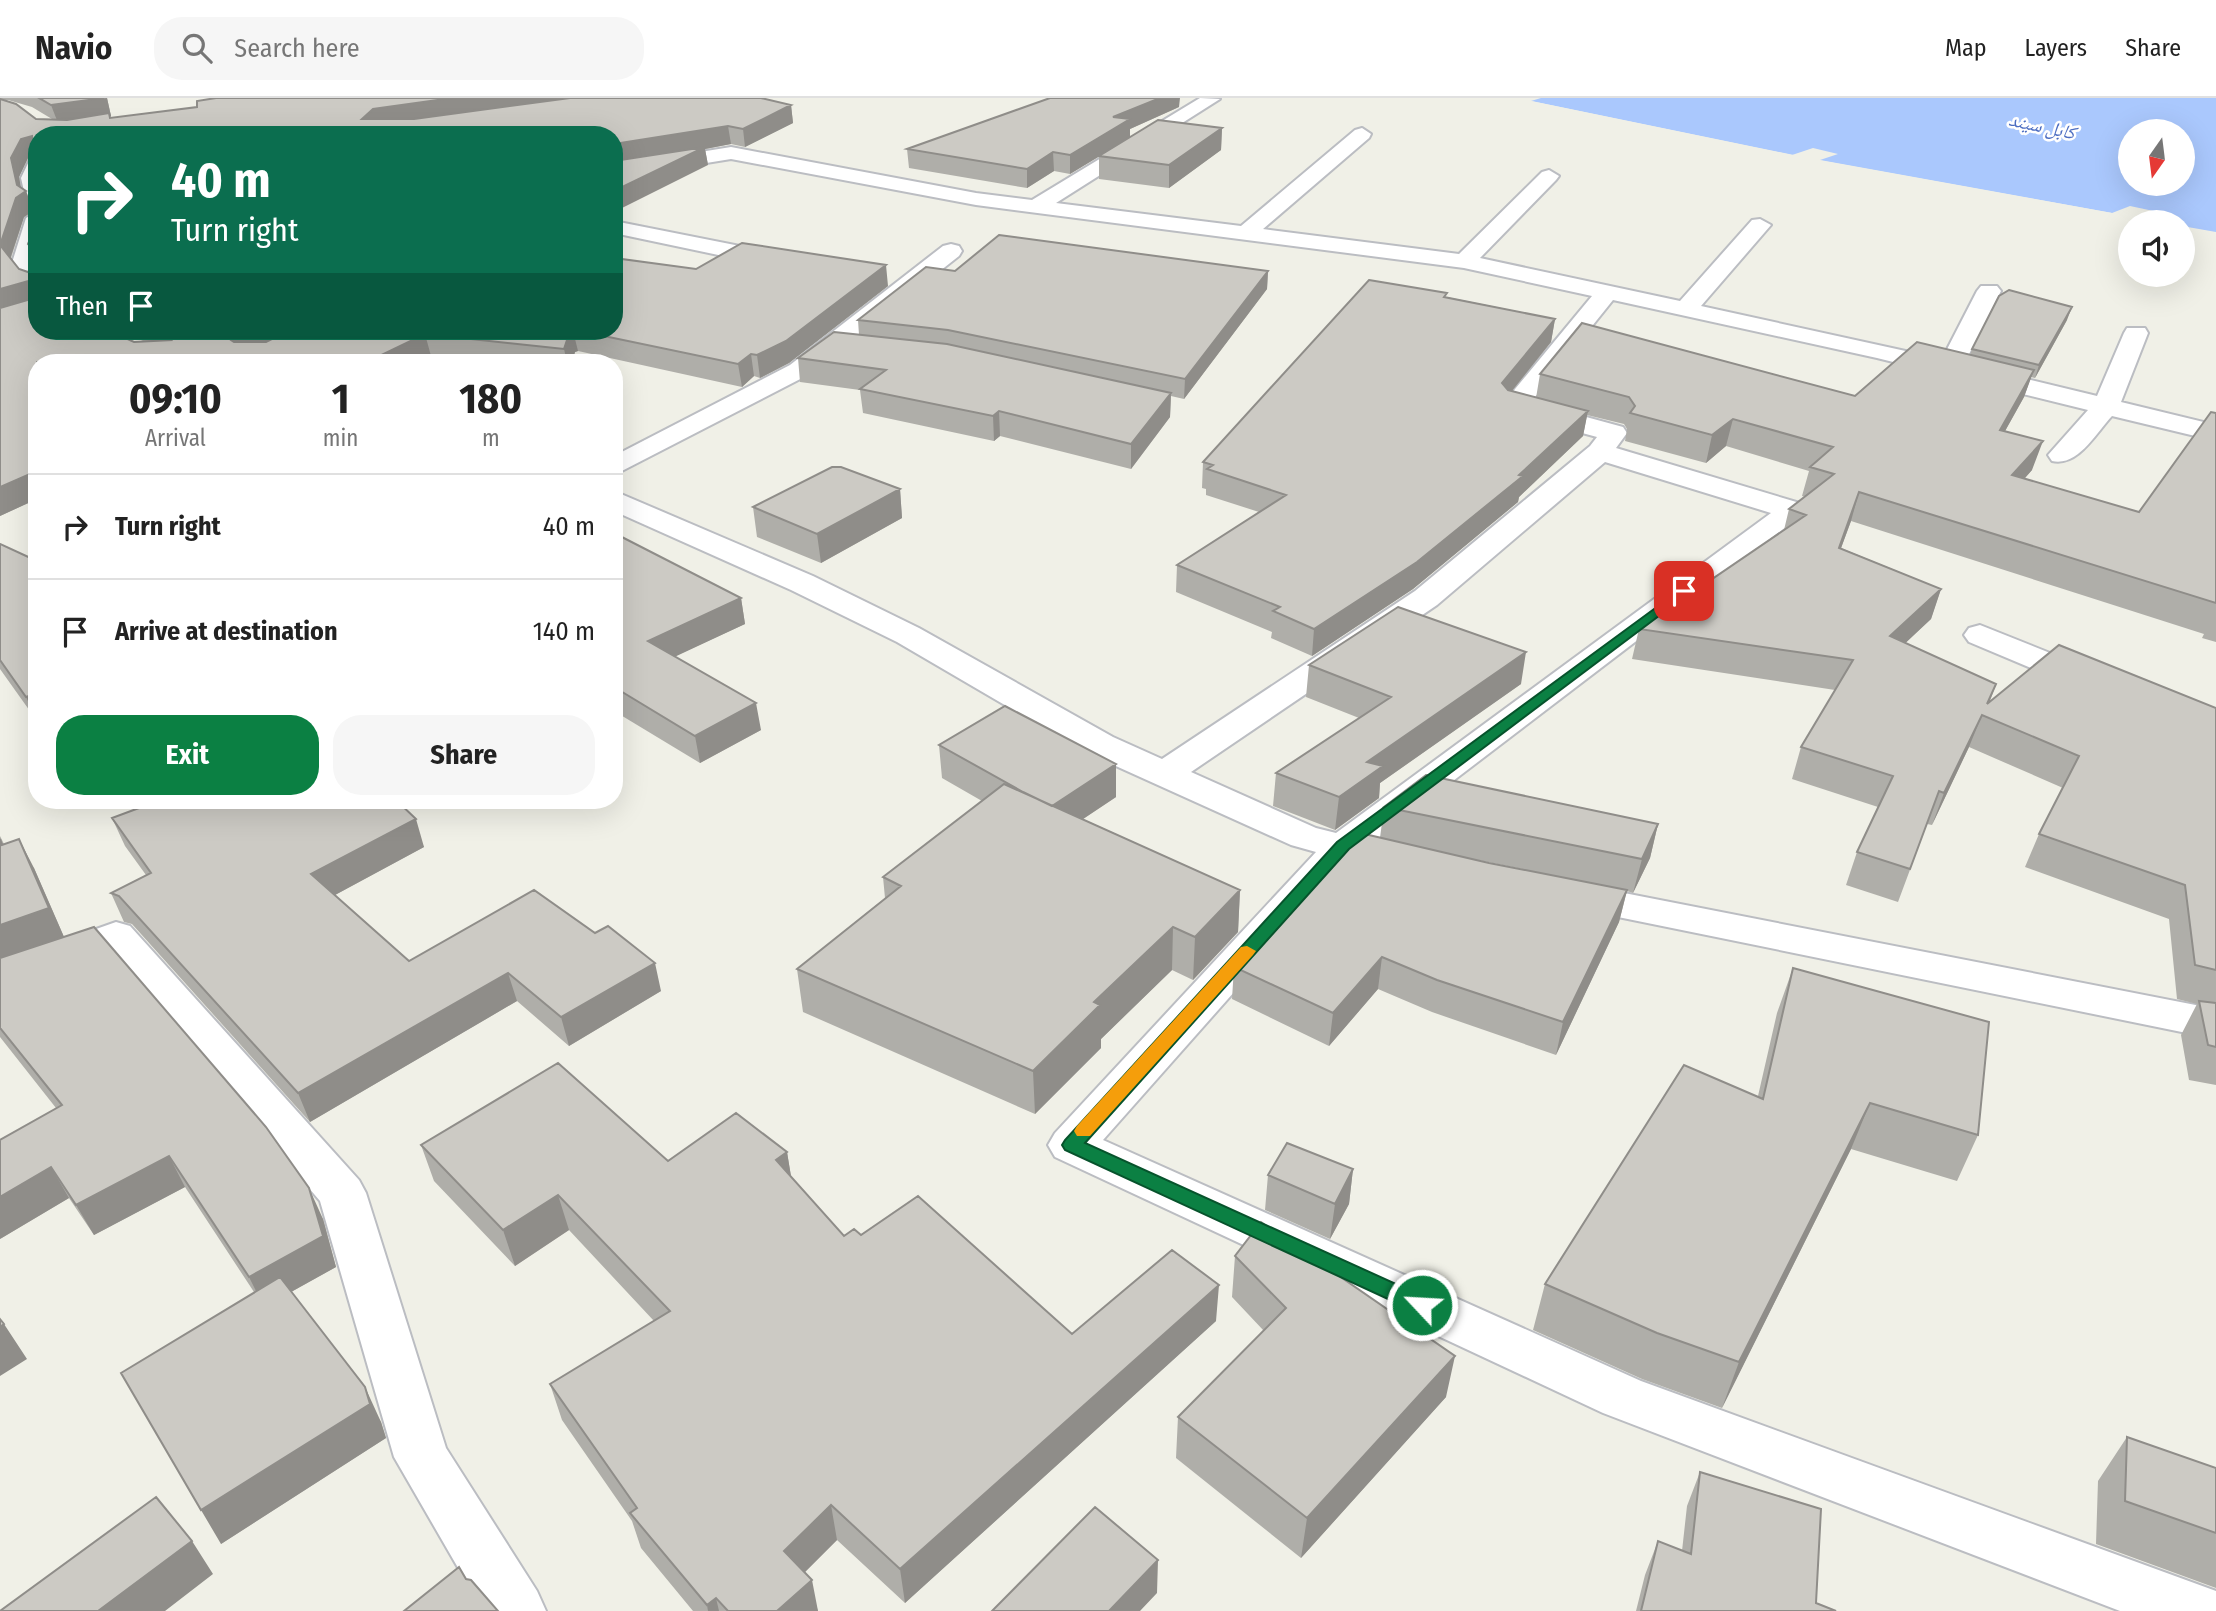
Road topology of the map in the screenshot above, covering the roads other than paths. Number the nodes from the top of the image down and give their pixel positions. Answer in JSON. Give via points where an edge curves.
{"nodes":[{"id":1,"x":1211,"y":99,"type":"edge"},
{"id":2,"x":1362,"y":134,"type":"dead end"},
{"id":3,"x":623,"y":171,"type":"edge"},
{"id":4,"x":1549,"y":177,"type":"dead end"},
{"id":5,"x":1037,"y":206,"type":"junction"},
{"id":6,"x":1760,"y":225,"type":"dead end"},
{"id":7,"x":623,"y":229,"type":"edge"},
{"id":8,"x":1246,"y":233,"type":"junction"},
{"id":9,"x":28,"y":247,"type":"edge"},
{"id":10,"x":951,"y":251,"type":"dead end"},
{"id":11,"x":780,"y":261,"type":"edge"},
{"id":12,"x":1464,"y":261,"type":"junction"},
{"id":13,"x":28,"y":273,"type":"edge"},
{"id":14,"x":1608,"y":291,"type":"junction"},
{"id":15,"x":1989,"y":291,"type":"dead end"},
{"id":16,"x":1686,"y":308,"type":"junction"},
{"id":17,"x":2136,"y":332,"type":"dead end"},
{"id":18,"x":831,"y":345,"type":"junction"},
{"id":19,"x":871,"y":349,"type":"edge"},
{"id":20,"x":1949,"y":369,"type":"junction"},
{"id":21,"x":2106,"y":407,"type":"junction"},
{"id":22,"x":2216,"y":433,"type":"edge"},
{"id":23,"x":1600,"y":452,"type":"junction"},
{"id":24,"x":2062,"y":455,"type":"dead end"},
{"id":25,"x":623,"y":462,"type":"edge"},
{"id":26,"x":623,"y":504,"type":"edge"},
{"id":27,"x":1980,"y":635,"type":"dead end"},
{"id":28,"x":2117,"y":691,"type":"edge"},
{"id":29,"x":1164,"y":774,"type":"junction"},
{"id":30,"x":1343,"y":846,"type":"junction"},
{"id":31,"x":1394,"y":858,"type":"edge"},
{"id":32,"x":1538,"y":889,"type":"edge"},
{"id":33,"x":0,"y":978,"type":"edge"},
{"id":34,"x":2216,"y":1024,"type":"edge"},
{"id":35,"x":516,"y":1611,"type":"edge"},
{"id":36,"x":2195,"y":1611,"type":"edge"}],
"edges":[{"from":1,"to":5,"type":"street"},
{"from":2,"to":8,"type":"street"},
{"from":3,"to":5,"type":"street","via":[[731,153],[976,199]]},
{"from":4,"to":12,"type":"street"},
{"from":5,"to":8,"type":"street"},
{"from":6,"to":16,"type":"street"},
{"from":7,"to":11,"type":"street"},
{"from":8,"to":12,"type":"street"},
{"from":9,"to":13,"type":"street","via":[[22,266]]},
{"from":10,"to":18,"type":"street"},
{"from":12,"to":14,"type":"street"},
{"from":14,"to":16,"type":"street"},
{"from":14,"to":23,"type":"street","via":[[1514,406],[1613,433]]},
{"from":15,"to":20,"type":"street"},
{"from":16,"to":20,"type":"street"},
{"from":17,"to":21,"type":"street"},
{"from":18,"to":19,"type":"street"},
{"from":18,"to":25,"type":"street","via":[[799,370]]},
{"from":20,"to":21,"type":"street"},
{"from":21,"to":22,"type":"street"},
{"from":21,"to":24,"type":"street"},
{"from":23,"to":29,"type":"street","via":[[1426,598]]},
{"from":23,"to":30,"type":"street","via":[[1793,510]]},
{"from":26,"to":29,"type":"street","via":[[908,635],[1100,745]]},
{"from":27,"to":28,"type":"street"},
{"from":29,"to":30,"type":"street","via":[[1304,837]]},
{"from":30,"to":31,"type":"street"},
{"from":30,"to":36,"type":"street","via":[[1071,1145],[1622,1397]]},
{"from":32,"to":34,"type":"street"},
{"from":33,"to":35,"type":"street","via":[[116,936],[342,1193],[421,1457]]}]}
